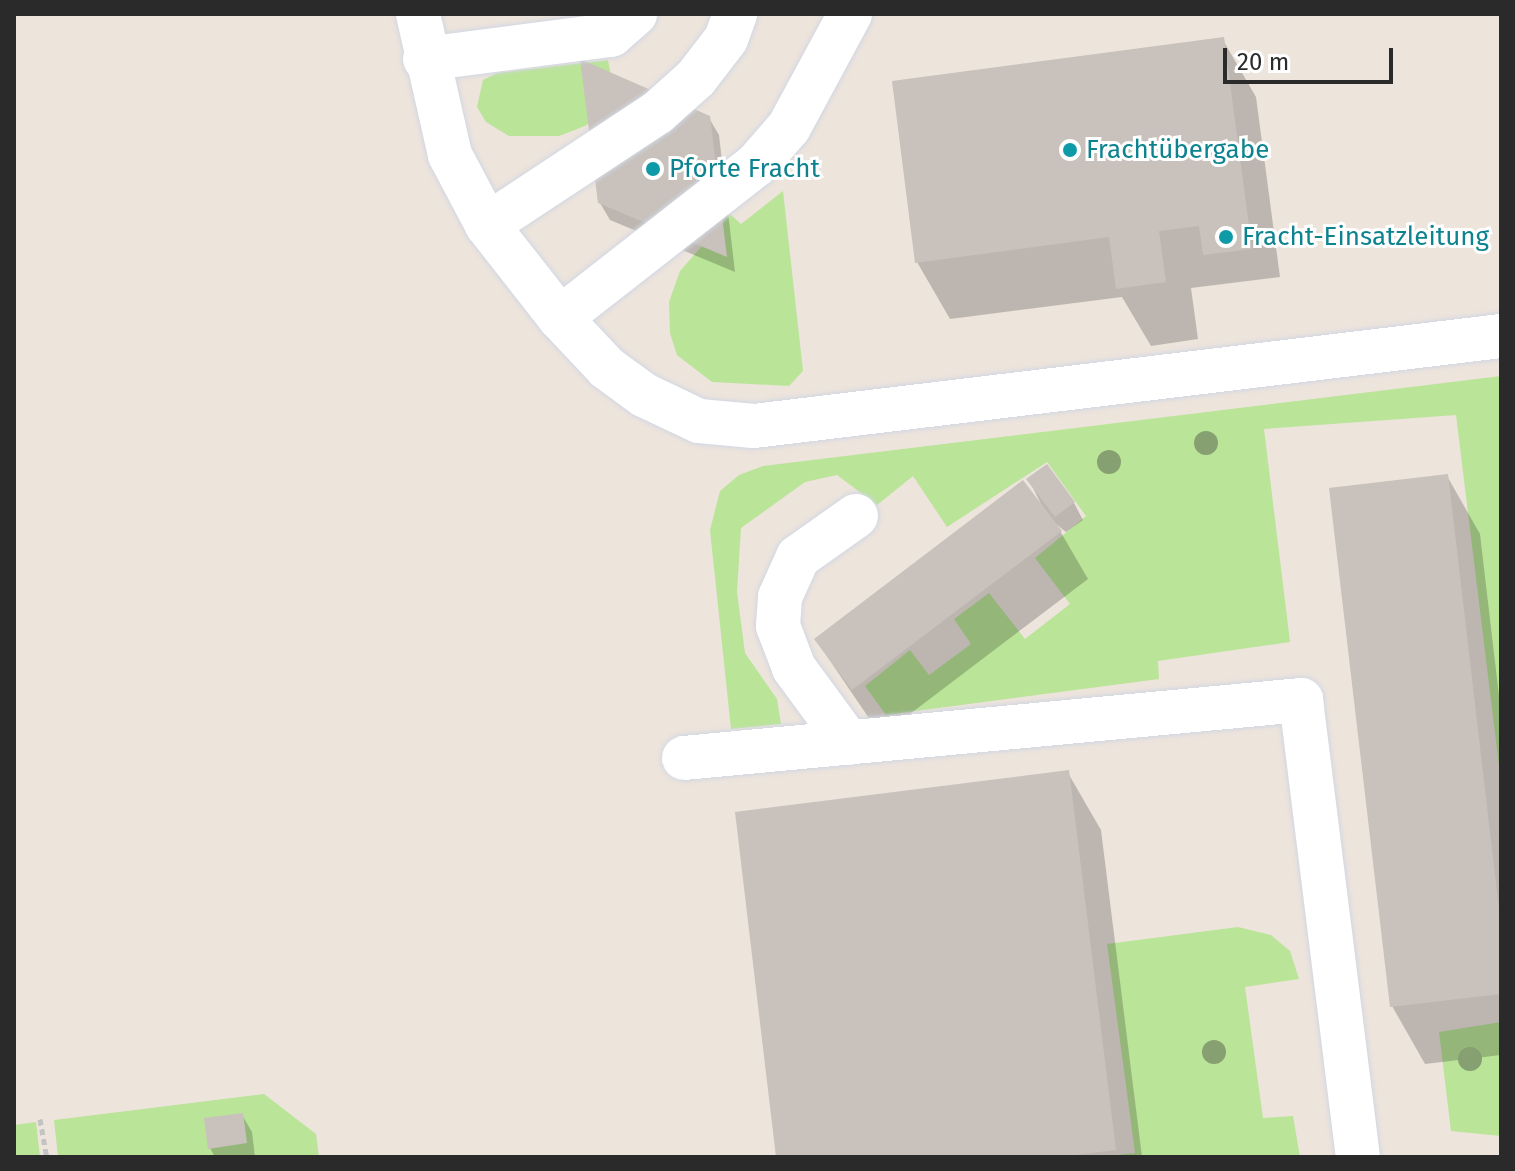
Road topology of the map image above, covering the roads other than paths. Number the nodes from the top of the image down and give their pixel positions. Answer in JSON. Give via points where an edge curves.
{"nodes":[{"id":1,"x":418,"y":14,"type":"edge"},
{"id":2,"x":635,"y":14,"type":"edge"},
{"id":3,"x":735,"y":14,"type":"edge"},
{"id":4,"x":850,"y":14,"type":"edge"},
{"id":5,"x":425,"y":59,"type":"junction"},
{"id":6,"x":487,"y":225,"type":"junction"},
{"id":7,"x":560,"y":318,"type":"junction"},
{"id":8,"x":1501,"y":336,"type":"edge"},
{"id":9,"x":856,"y":516,"type":"dead end"},
{"id":10,"x":849,"y":743,"type":"junction"},
{"id":11,"x":684,"y":758,"type":"dead end"},
{"id":12,"x":1358,"y":1157,"type":"edge"}],
"edges":[{"from":1,"to":5,"type":"street"},
{"from":2,"to":5,"type":"street","via":[[611,35]]},
{"from":3,"to":6,"type":"street","via":[[726,39],[696,78],[657,113]]},
{"from":4,"to":7,"type":"street","via":[[789,127],[756,165]]},
{"from":5,"to":6,"type":"street","via":[[450,155]]},
{"from":6,"to":7,"type":"street"},
{"from":7,"to":8,"type":"street","via":[[607,368],[644,395],[699,421],[754,426]]},
{"from":9,"to":10,"type":"street","via":[[798,557],[780,597],[778,626],[794,668]]},
{"from":10,"to":11,"type":"street"},
{"from":10,"to":12,"type":"street","via":[[1301,700]]}]}
